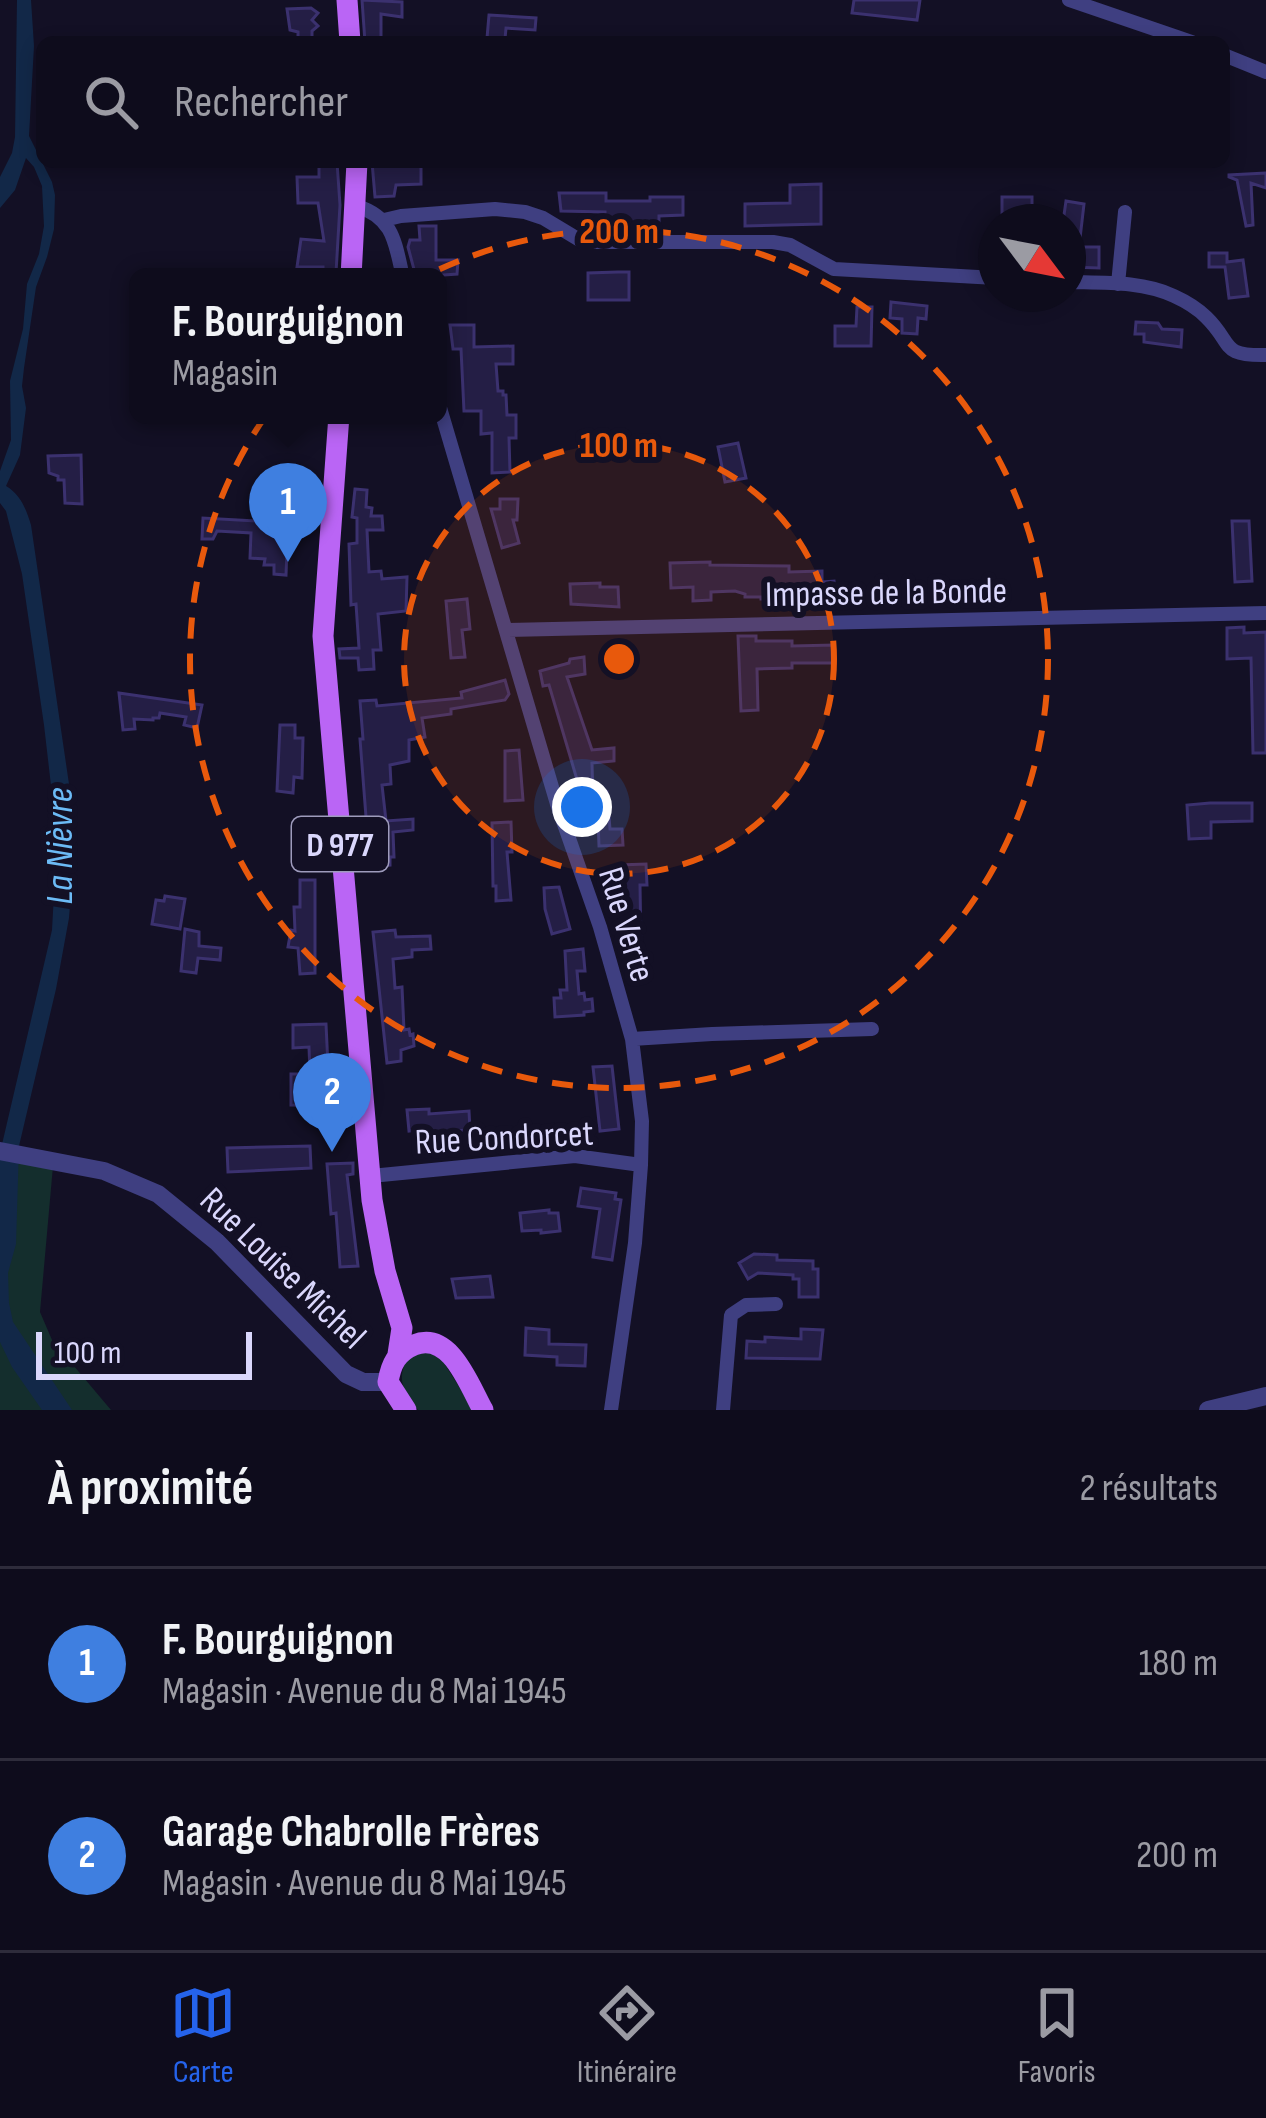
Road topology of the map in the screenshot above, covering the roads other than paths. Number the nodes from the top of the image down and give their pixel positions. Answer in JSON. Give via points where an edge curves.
{"nodes":[{"id":1,"x":347,"y":0,"type":"edge"},
{"id":2,"x":1070,"y":0,"type":"edge"},
{"id":3,"x":350,"y":36,"type":"edge"},
{"id":4,"x":1175,"y":36,"type":"edge"},
{"id":5,"x":1230,"y":57,"type":"edge"},
{"id":6,"x":1266,"y":72,"type":"edge"},
{"id":7,"x":357,"y":168,"type":"edge"},
{"id":8,"x":357,"y":206,"type":"junction"},
{"id":9,"x":1125,"y":212,"type":"dead end"},
{"id":10,"x":384,"y":220,"type":"junction"},
{"id":11,"x":352,"y":268,"type":"edge"},
{"id":12,"x":401,"y":268,"type":"edge"},
{"id":13,"x":978,"y":277,"type":"edge"},
{"id":14,"x":1086,"y":283,"type":"edge"},
{"id":15,"x":1118,"y":284,"type":"junction"},
{"id":16,"x":1266,"y":356,"type":"edge"},
{"id":17,"x":338,"y":424,"type":"edge"},
{"id":18,"x":445,"y":424,"type":"edge"},
{"id":19,"x":1266,"y":613,"type":"edge"},
{"id":20,"x":507,"y":630,"type":"junction"},
{"id":21,"x":872,"y":1029,"type":"dead end"},
{"id":22,"x":632,"y":1039,"type":"junction"},
{"id":23,"x":0,"y":1151,"type":"edge"},
{"id":24,"x":641,"y":1165,"type":"junction"},
{"id":25,"x":370,"y":1176,"type":"junction"},
{"id":26,"x":385,"y":1271,"type":"junction"},
{"id":27,"x":776,"y":1304,"type":"dead end"},
{"id":28,"x":435,"y":1342,"type":"junction"},
{"id":29,"x":398,"y":1354,"type":"junction"},
{"id":30,"x":388,"y":1382,"type":"junction"},
{"id":31,"x":1266,"y":1396,"type":"edge"},
{"id":32,"x":406,"y":1410,"type":"edge"},
{"id":33,"x":483,"y":1410,"type":"edge"},
{"id":34,"x":611,"y":1410,"type":"edge"},
{"id":35,"x":723,"y":1410,"type":"edge"},
{"id":36,"x":1208,"y":1410,"type":"edge"}],
"edges":[{"from":1,"to":3,"type":"main road"},
{"from":2,"to":4,"type":"street"},
{"from":5,"to":6,"type":"street"},
{"from":7,"to":8,"type":"main road"},
{"from":8,"to":10,"type":"street"},
{"from":8,"to":11,"type":"main road"},
{"from":9,"to":15,"type":"street"},
{"from":10,"to":12,"type":"street"},
{"from":10,"to":13,"type":"street","via":[[495,209],[543,218],[583,242],[773,242],[834,269]]},
{"from":14,"to":15,"type":"street"},
{"from":15,"to":16,"type":"street","via":[[1178,298],[1209,319],[1230,350]]},
{"from":17,"to":25,"type":"main road","number":"D 977","via":[[322,636]]},
{"from":18,"to":20,"type":"street","name":"Rue Verte"},
{"from":19,"to":20,"type":"street","name":"Impasse de la Bonde"},
{"from":20,"to":22,"type":"street","name":"Rue Verte"},
{"from":21,"to":22,"type":"street"},
{"from":22,"to":24,"type":"street","name":"Rue Verte"},
{"from":23,"to":30,"type":"street","name":"Rue Louise Michel","via":[[104,1172],[158,1194],[217,1242],[346,1374]]},
{"from":24,"to":25,"type":"street","name":"Rue Condorcet","via":[[575,1156]]},
{"from":24,"to":34,"type":"street","name":"Rue Verte"},
{"from":25,"to":26,"type":"main road","number":"D 977"},
{"from":26,"to":28,"type":"main road","number":"D 977"},
{"from":26,"to":29,"type":"main road","number":"D 977","via":[[402,1328]]},
{"from":27,"to":35,"type":"street","via":[[746,1305],[731,1315]]},
{"from":28,"to":29,"type":"main road"},
{"from":28,"to":33,"type":"main road"},
{"from":29,"to":30,"type":"main road"},
{"from":30,"to":32,"type":"main road"},
{"from":31,"to":36,"type":"street"}]}
